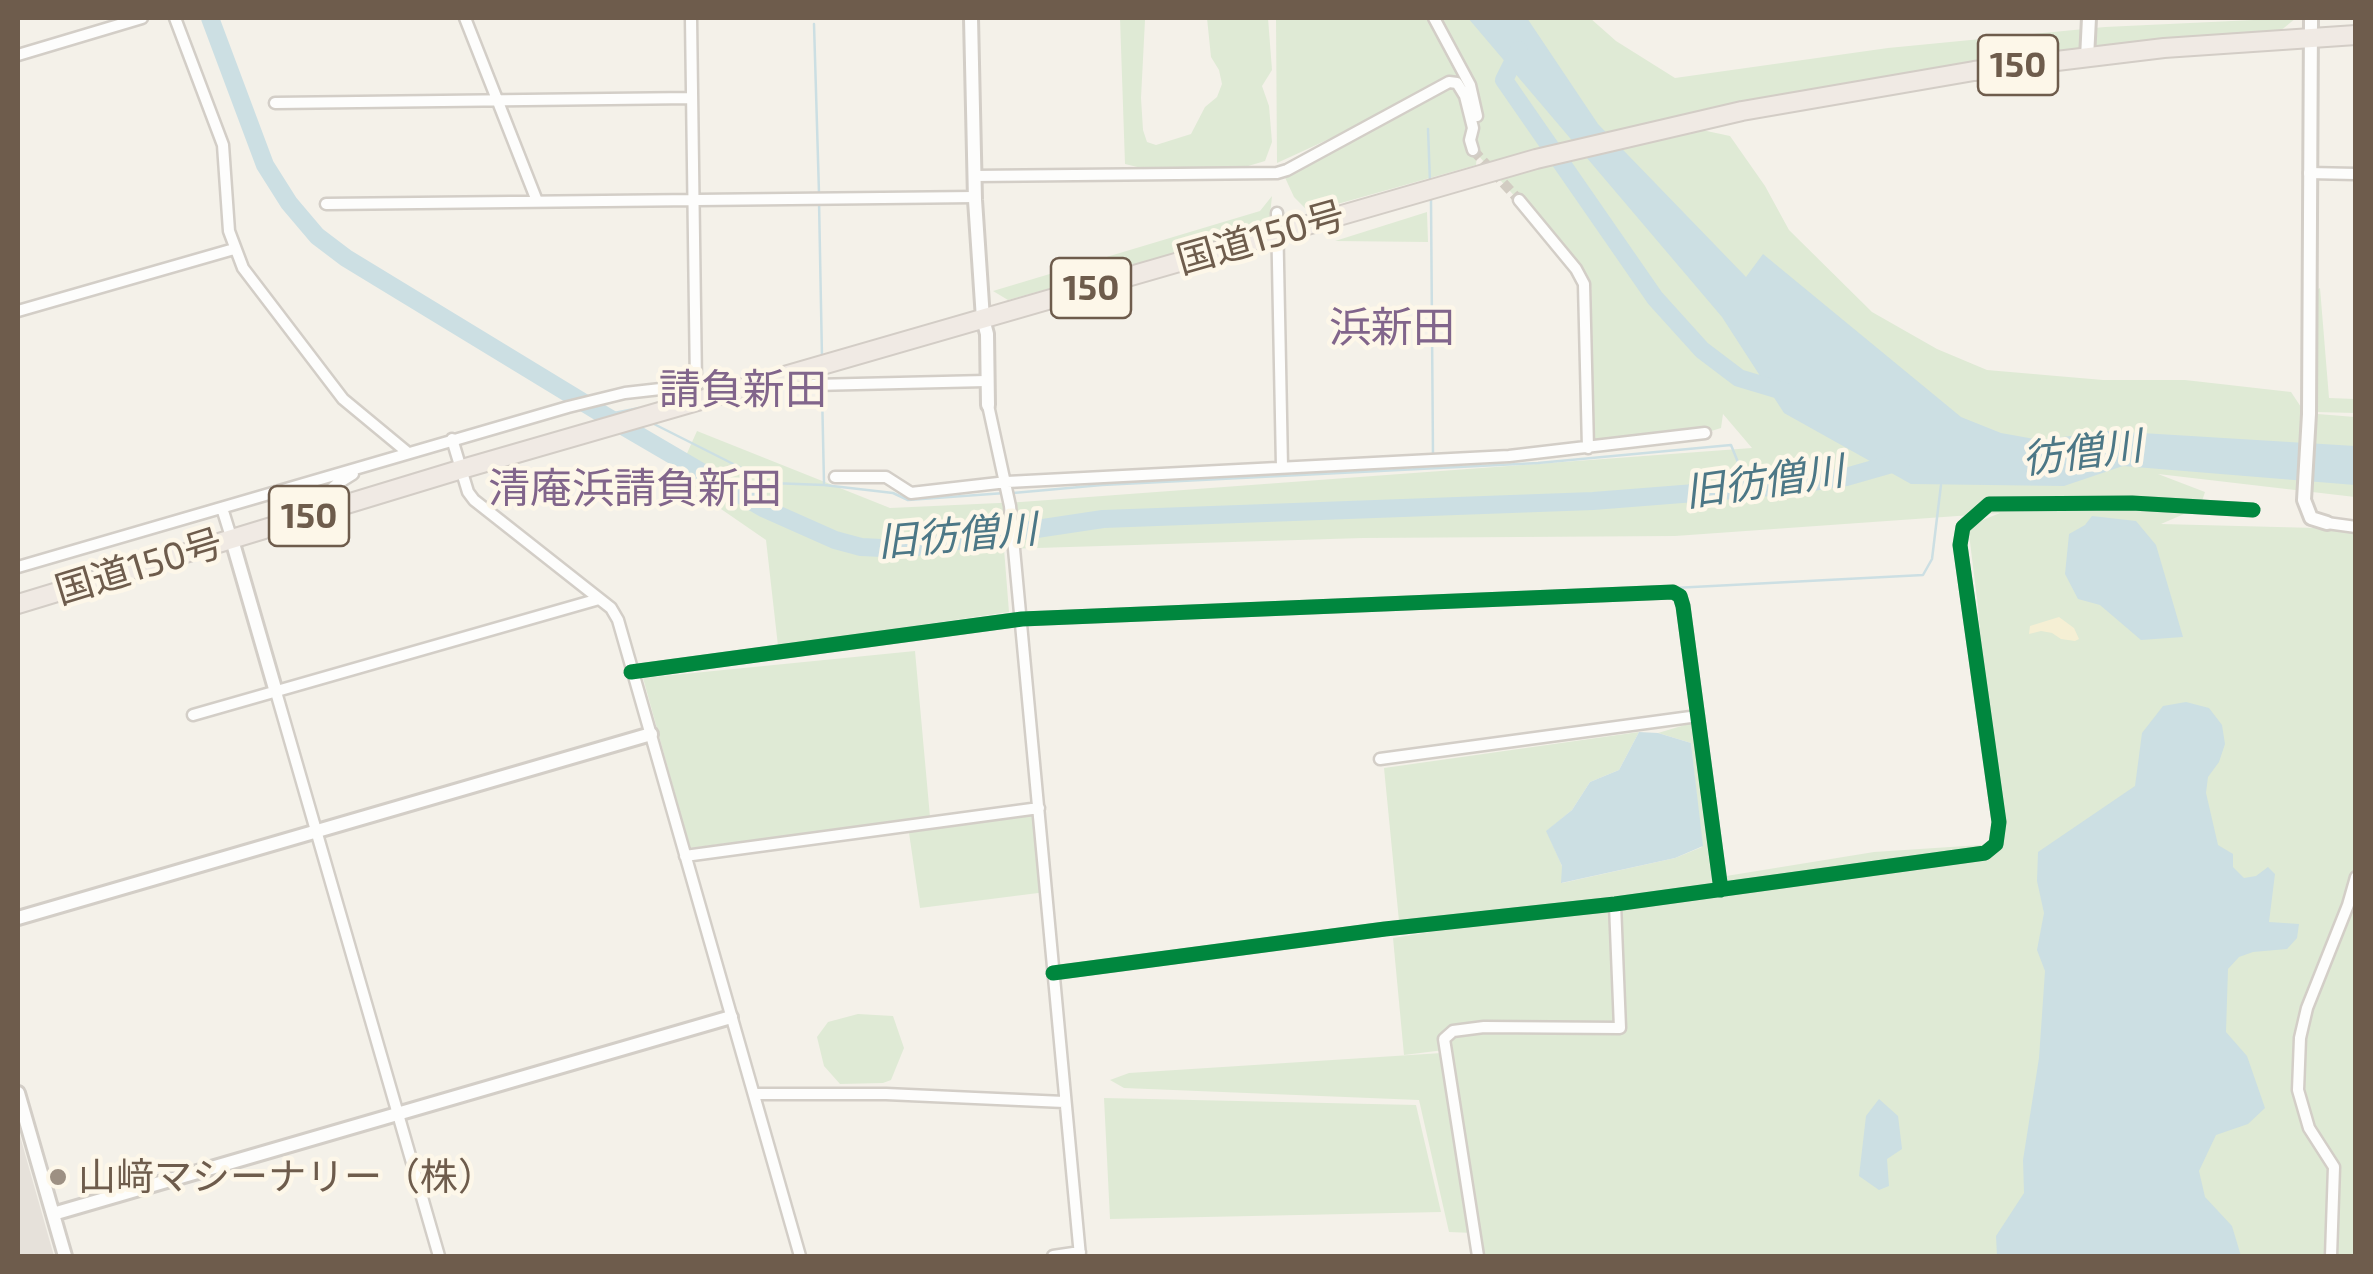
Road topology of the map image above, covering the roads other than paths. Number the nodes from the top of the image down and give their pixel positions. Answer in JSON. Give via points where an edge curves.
{"nodes":[{"id":1,"x":142,"y":18,"type":"edge"},
{"id":2,"x":175,"y":18,"type":"edge"},
{"id":3,"x":465,"y":18,"type":"edge"},
{"id":4,"x":691,"y":18,"type":"edge"},
{"id":5,"x":971,"y":18,"type":"edge"},
{"id":6,"x":1434,"y":18,"type":"edge"},
{"id":7,"x":2089,"y":18,"type":"edge"},
{"id":8,"x":2312,"y":18,"type":"edge"},
{"id":9,"x":2356,"y":35,"type":"edge"},
{"id":10,"x":2311,"y":37,"type":"junction"},
{"id":11,"x":18,"y":54,"type":"edge"},
{"id":12,"x":2087,"y":58,"type":"junction"},
{"id":13,"x":692,"y":98,"type":"junction"},
{"id":14,"x":498,"y":100,"type":"junction"},
{"id":15,"x":275,"y":103,"type":"dead end"},
{"id":16,"x":2309,"y":174,"type":"junction"},
{"id":17,"x":2356,"y":174,"type":"edge"},
{"id":18,"x":974,"y":176,"type":"junction"},
{"id":19,"x":975,"y":197,"type":"junction"},
{"id":20,"x":694,"y":199,"type":"junction"},
{"id":21,"x":1519,"y":200,"type":"tunnel mouth"},
{"id":22,"x":537,"y":201,"type":"junction"},
{"id":23,"x":326,"y":204,"type":"dead end"},
{"id":24,"x":1277,"y":213,"type":"dead end"},
{"id":25,"x":1276,"y":234,"type":"junction"},
{"id":26,"x":234,"y":248,"type":"junction"},
{"id":27,"x":18,"y":311,"type":"edge"},
{"id":28,"x":983,"y":319,"type":"junction"},
{"id":29,"x":986,"y":381,"type":"junction"},
{"id":30,"x":814,"y":385,"type":"dead end"},
{"id":31,"x":988,"y":405,"type":"joint"},
{"id":32,"x":1704,"y":433,"type":"dead end"},
{"id":33,"x":452,"y":438,"type":"junction"},
{"id":34,"x":1588,"y":448,"type":"junction"},
{"id":35,"x":407,"y":452,"type":"junction"},
{"id":36,"x":372,"y":464,"type":"junction"},
{"id":37,"x":1282,"y":466,"type":"junction"},
{"id":38,"x":462,"y":469,"type":"junction"},
{"id":39,"x":835,"y":477,"type":"dead end"},
{"id":40,"x":1007,"y":482,"type":"junction"},
{"id":41,"x":222,"y":508,"type":"junction"},
{"id":42,"x":2253,"y":510,"type":"dead end"},
{"id":43,"x":295,"y":520,"type":"junction"},
{"id":44,"x":2327,"y":523,"type":"joint"},
{"id":45,"x":2356,"y":527,"type":"edge"},
{"id":46,"x":232,"y":540,"type":"junction"},
{"id":47,"x":18,"y":567,"type":"edge"},
{"id":48,"x":600,"y":599,"type":"junction"},
{"id":49,"x":18,"y":604,"type":"edge"},
{"id":50,"x":1022,"y":619,"type":"junction"},
{"id":51,"x":631,"y":672,"type":"junction"},
{"id":52,"x":276,"y":692,"type":"junction"},
{"id":53,"x":193,"y":716,"type":"dead end"},
{"id":54,"x":1698,"y":716,"type":"junction"},
{"id":55,"x":651,"y":734,"type":"junction"},
{"id":56,"x":1380,"y":759,"type":"dead end"},
{"id":57,"x":1038,"y":808,"type":"junction"},
{"id":58,"x":316,"y":833,"type":"junction"},
{"id":59,"x":685,"y":856,"type":"junction"},
{"id":60,"x":2356,"y":877,"type":"edge"},
{"id":61,"x":1722,"y":890,"type":"junction"},
{"id":62,"x":1615,"y":904,"type":"junction"},
{"id":63,"x":18,"y":918,"type":"edge"},
{"id":64,"x":1053,"y":973,"type":"junction"},
{"id":65,"x":731,"y":1017,"type":"junction"},
{"id":66,"x":18,"y":1092,"type":"edge"},
{"id":67,"x":755,"y":1094,"type":"junction"},
{"id":68,"x":1064,"y":1102,"type":"junction"},
{"id":69,"x":398,"y":1114,"type":"junction"},
{"id":70,"x":53,"y":1214,"type":"junction"},
{"id":71,"x":1080,"y":1254,"type":"edge"},
{"id":72,"x":65,"y":1256,"type":"edge"},
{"id":73,"x":439,"y":1256,"type":"edge"},
{"id":74,"x":800,"y":1256,"type":"edge"},
{"id":75,"x":1052,"y":1256,"type":"edge"},
{"id":76,"x":1478,"y":1256,"type":"edge"},
{"id":77,"x":2331,"y":1256,"type":"edge"}],
"edges":[{"from":1,"to":11,"type":"street"},
{"from":2,"to":26,"type":"street","via":[[223,145]]},
{"from":3,"to":14,"type":"street"},
{"from":4,"to":13,"type":"street"},
{"from":5,"to":18,"type":"street"},
{"from":6,"to":18,"type":"street","via":[[1470,84],[1480,130],[1472,145],[1465,96],[1450,82],[1287,170]]},
{"from":7,"to":12,"type":"street"},
{"from":8,"to":10,"type":"street"},
{"from":9,"to":10,"type":"highway","name":"国道150号","number":"150"},
{"from":10,"to":12,"type":"highway","name":"国道150号","number":"150"},
{"from":10,"to":16,"type":"street"},
{"from":12,"to":25,"type":"highway","name":"国道150号","number":"150","via":[[1880,86],[1684,124]]},
{"from":13,"to":14,"type":"street"},
{"from":13,"to":20,"type":"street"},
{"from":14,"to":15,"type":"street"},
{"from":14,"to":22,"type":"street"},
{"from":16,"to":17,"type":"street"},
{"from":16,"to":44,"type":"street","via":[[2306,510]]},
{"from":18,"to":19,"type":"street"},
{"from":19,"to":20,"type":"street"},
{"from":19,"to":28,"type":"street"},
{"from":20,"to":22,"type":"street"},
{"from":20,"to":33,"type":"street","via":[[696,385],[599,398]]},
{"from":21,"to":34,"type":"street","via":[[1584,284]]},
{"from":22,"to":23,"type":"street"},
{"from":24,"to":25,"type":"street"},
{"from":25,"to":28,"type":"highway","name":"国道150号","number":"150"},
{"from":25,"to":37,"type":"street"},
{"from":26,"to":27,"type":"street"},
{"from":26,"to":35,"type":"street","via":[[343,400]]},
{"from":28,"to":29,"type":"street"},
{"from":28,"to":38,"type":"highway","name":"国道150号","number":"150"},
{"from":29,"to":30,"type":"street"},
{"from":29,"to":31,"type":"street"},
{"from":31,"to":40,"type":"street"},
{"from":32,"to":34,"type":"street"},
{"from":33,"to":35,"type":"street"},
{"from":33,"to":38,"type":"street"},
{"from":34,"to":37,"type":"street"},
{"from":35,"to":36,"type":"street"},
{"from":36,"to":41,"type":"street"},
{"from":36,"to":43,"type":"street"},
{"from":37,"to":40,"type":"street"},
{"from":38,"to":43,"type":"highway","name":"国道150号","number":"150"},
{"from":38,"to":48,"type":"street","via":[[474,500]]},
{"from":39,"to":40,"type":"street","via":[[886,477],[911,492]]},
{"from":40,"to":50,"type":"street"},
{"from":41,"to":46,"type":"street"},
{"from":41,"to":47,"type":"street"},
{"from":42,"to":61,"type":"street","via":[[1988,504],[1963,527],[1960,545],[2000,822],[1993,849]]},
{"from":43,"to":46,"type":"highway","name":"国道150号","number":"150"},
{"from":44,"to":45,"type":"street"},
{"from":46,"to":49,"type":"highway","name":"国道150号","number":"150"},
{"from":46,"to":52,"type":"street"},
{"from":48,"to":51,"type":"street","via":[[618,620]]},
{"from":48,"to":52,"type":"street"},
{"from":50,"to":51,"type":"street"},
{"from":50,"to":54,"type":"street","via":[[1674,592],[1683,606]]},
{"from":50,"to":57,"type":"street"},
{"from":51,"to":55,"type":"street"},
{"from":52,"to":53,"type":"street"},
{"from":52,"to":58,"type":"street"},
{"from":54,"to":56,"type":"street"},
{"from":54,"to":61,"type":"street"},
{"from":55,"to":58,"type":"street"},
{"from":55,"to":59,"type":"street"},
{"from":57,"to":59,"type":"street"},
{"from":57,"to":64,"type":"street"},
{"from":58,"to":63,"type":"street"},
{"from":58,"to":69,"type":"street"},
{"from":59,"to":65,"type":"street"},
{"from":60,"to":77,"type":"street","via":[[2300,1038],[2298,1090],[2309,1128],[2334,1167]]},
{"from":61,"to":62,"type":"street"},
{"from":62,"to":64,"type":"street"},
{"from":62,"to":76,"type":"street","via":[[1620,1028],[1484,1027],[1452,1030],[1444,1039]]},
{"from":64,"to":68,"type":"street"},
{"from":65,"to":67,"type":"street"},
{"from":65,"to":69,"type":"street"},
{"from":66,"to":70,"type":"street"},
{"from":67,"to":68,"type":"street"},
{"from":67,"to":74,"type":"street"},
{"from":68,"to":71,"type":"street"},
{"from":69,"to":70,"type":"street"},
{"from":69,"to":73,"type":"street"},
{"from":70,"to":72,"type":"street"},
{"from":71,"to":75,"type":"street"}]}
